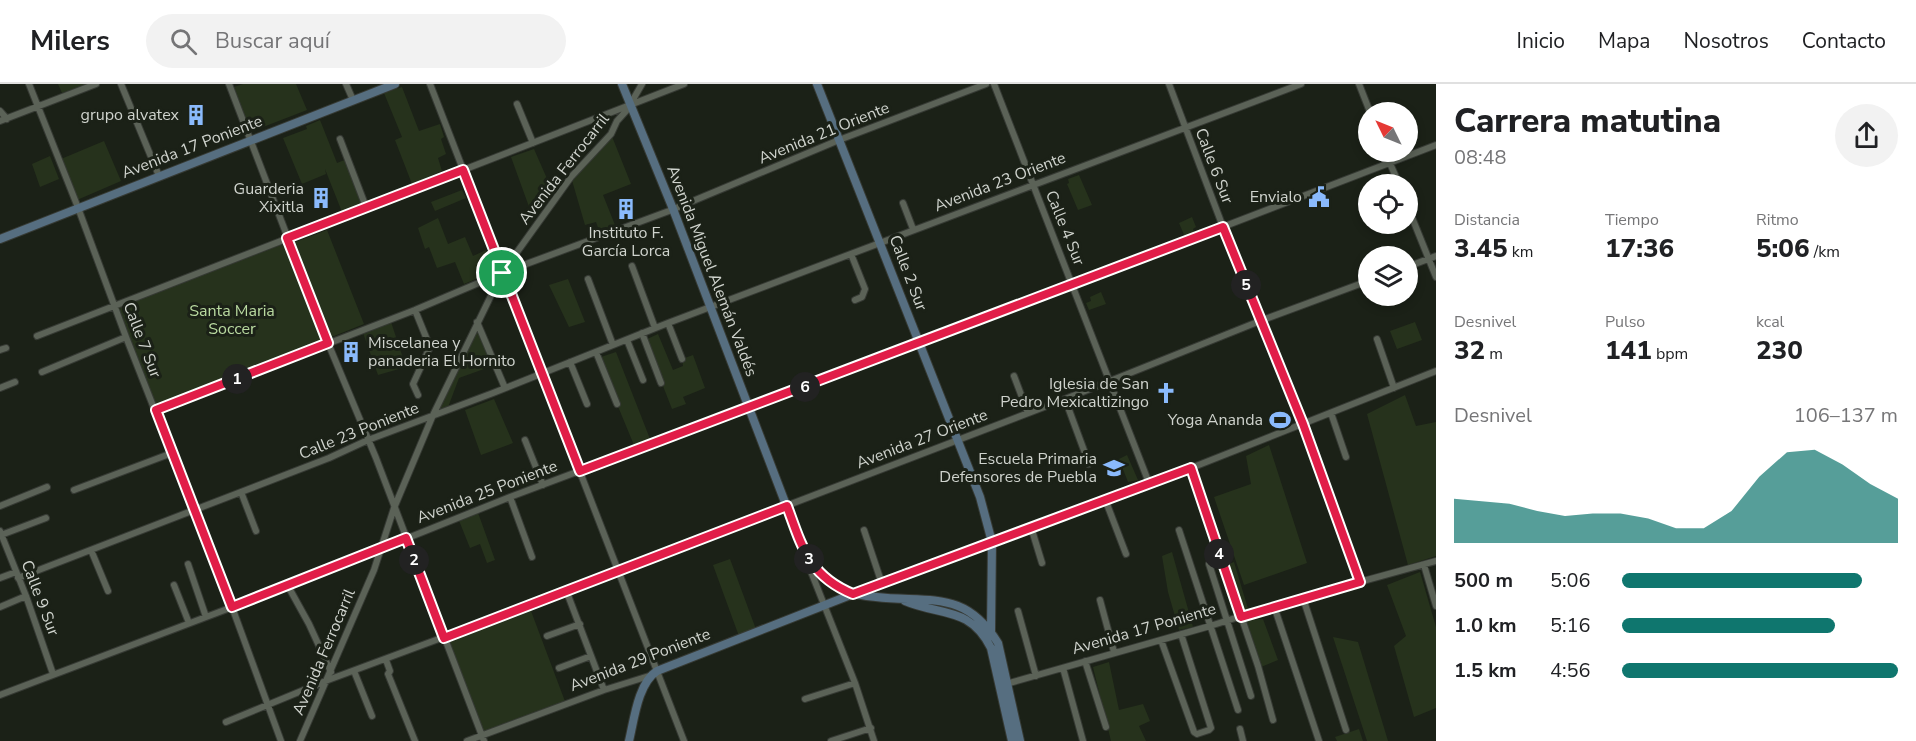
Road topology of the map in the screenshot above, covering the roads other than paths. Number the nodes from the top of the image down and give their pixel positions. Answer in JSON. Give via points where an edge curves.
{"nodes":[{"id":1,"x":29,"y":84,"type":"edge"},
{"id":2,"x":96,"y":84,"type":"edge"},
{"id":3,"x":121,"y":84,"type":"edge"},
{"id":4,"x":229,"y":84,"type":"edge"},
{"id":5,"x":346,"y":84,"type":"edge"},
{"id":6,"x":395,"y":84,"type":"edge"},
{"id":7,"x":430,"y":84,"type":"edge"},
{"id":8,"x":621,"y":84,"type":"edge"},
{"id":9,"x":642,"y":84,"type":"edge"},
{"id":10,"x":684,"y":84,"type":"edge"},
{"id":11,"x":817,"y":84,"type":"edge"},
{"id":12,"x":986,"y":84,"type":"edge"},
{"id":13,"x":994,"y":84,"type":"edge"},
{"id":14,"x":1169,"y":84,"type":"edge"},
{"id":15,"x":1301,"y":84,"type":"edge"},
{"id":16,"x":1359,"y":84,"type":"edge"},
{"id":17,"x":352,"y":100,"type":"junction"},
{"id":18,"x":1366,"y":102,"type":"edge"},
{"id":19,"x":517,"y":104,"type":"dead end"},
{"id":20,"x":630,"y":105,"type":"junction"},
{"id":21,"x":38,"y":107,"type":"junction"},
{"id":22,"x":0,"y":111,"type":"edge"},
{"id":23,"x":4,"y":120,"type":"edge"},
{"id":24,"x":1185,"y":127,"type":"junction"},
{"id":25,"x":340,"y":139,"type":"dead end"},
{"id":26,"x":251,"y":140,"type":"junction"},
{"id":27,"x":839,"y":140,"type":"junction"},
{"id":28,"x":534,"y":142,"type":"junction"},
{"id":29,"x":1436,"y":145,"type":"edge"},
{"id":30,"x":1390,"y":163,"type":"junction"},
{"id":31,"x":463,"y":170,"type":"junction"},
{"id":32,"x":1395,"y":174,"type":"edge"},
{"id":33,"x":159,"y":176,"type":"junction"},
{"id":34,"x":1033,"y":184,"type":"junction"},
{"id":35,"x":903,"y":203,"type":"dead end"},
{"id":36,"x":366,"y":207,"type":"junction"},
{"id":37,"x":78,"y":208,"type":"junction"},
{"id":38,"x":673,"y":209,"type":"junction"},
{"id":39,"x":1223,"y":227,"type":"junction"},
{"id":40,"x":1418,"y":228,"type":"edge"},
{"id":41,"x":913,"y":229,"type":"junction"},
{"id":42,"x":287,"y":238,"type":"junction"},
{"id":43,"x":0,"y":239,"type":"edge"},
{"id":44,"x":880,"y":242,"type":"junction"},
{"id":45,"x":851,"y":254,"type":"junction"},
{"id":46,"x":1432,"y":257,"type":"edge"},
{"id":47,"x":1418,"y":263,"type":"edge"},
{"id":48,"x":632,"y":266,"type":"dead end"},
{"id":49,"x":502,"y":273,"type":"junction"},
{"id":50,"x":1436,"y":277,"type":"edge"},
{"id":51,"x":588,"y":279,"type":"dead end"},
{"id":52,"x":1072,"y":284,"type":"junction"},
{"id":53,"x":1358,"y":285,"type":"edge"},
{"id":54,"x":855,"y":300,"type":"dead end"},
{"id":55,"x":114,"y":305,"type":"junction"},
{"id":56,"x":711,"y":307,"type":"junction"},
{"id":57,"x":415,"y":310,"type":"junction"},
{"id":58,"x":1260,"y":321,"type":"junction"},
{"id":59,"x":477,"y":322,"type":"junction"},
{"id":60,"x":668,"y":323,"type":"junction"},
{"id":61,"x":655,"y":328,"type":"junction"},
{"id":62,"x":642,"y":333,"type":"junction"},
{"id":63,"x":37,"y":336,"type":"dead end"},
{"id":64,"x":126,"y":337,"type":"junction"},
{"id":65,"x":1377,"y":339,"type":"dead end"},
{"id":66,"x":627,"y":340,"type":"junction"},
{"id":67,"x":328,"y":343,"type":"junction"},
{"id":68,"x":918,"y":344,"type":"junction"},
{"id":69,"x":613,"y":345,"type":"junction"},
{"id":70,"x":596,"y":352,"type":"junction"},
{"id":71,"x":682,"y":359,"type":"dead end"},
{"id":72,"x":570,"y":362,"type":"junction"},
{"id":73,"x":1436,"y":371,"type":"edge"},
{"id":74,"x":42,"y":372,"type":"dead end"},
{"id":75,"x":543,"y":372,"type":"junction"},
{"id":76,"x":1014,"y":376,"type":"dead end"},
{"id":77,"x":643,"y":380,"type":"dead end"},
{"id":78,"x":1110,"y":381,"type":"junction"},
{"id":79,"x":15,"y":382,"type":"dead end"},
{"id":80,"x":661,"y":383,"type":"dead end"},
{"id":81,"x":0,"y":388,"type":"edge"},
{"id":82,"x":505,"y":388,"type":"junction"},
{"id":83,"x":1394,"y":388,"type":"junction"},
{"id":84,"x":418,"y":395,"type":"dead end"},
{"id":85,"x":1065,"y":399,"type":"junction"},
{"id":86,"x":587,"y":404,"type":"dead end"},
{"id":87,"x":617,"y":404,"type":"dead end"},
{"id":88,"x":750,"y":408,"type":"junction"},
{"id":89,"x":156,"y":410,"type":"junction"},
{"id":90,"x":1028,"y":413,"type":"junction"},
{"id":91,"x":1331,"y":413,"type":"junction"},
{"id":92,"x":433,"y":415,"type":"junction"},
{"id":93,"x":1303,"y":424,"type":"junction"},
{"id":94,"x":368,"y":440,"type":"junction"},
{"id":95,"x":525,"y":440,"type":"dead end"},
{"id":96,"x":956,"y":440,"type":"junction"},
{"id":97,"x":172,"y":453,"type":"junction"},
{"id":98,"x":1346,"y":457,"type":"dead end"},
{"id":99,"x":1089,"y":464,"type":"dead end"},
{"id":100,"x":1191,"y":468,"type":"junction"},
{"id":101,"x":580,"y":471,"type":"junction"},
{"id":102,"x":1149,"y":483,"type":"junction"},
{"id":103,"x":543,"y":484,"type":"junction"},
{"id":104,"x":47,"y":487,"type":"dead end"},
{"id":105,"x":74,"y":490,"type":"dead end"},
{"id":106,"x":241,"y":492,"type":"junction"},
{"id":107,"x":510,"y":497,"type":"junction"},
{"id":108,"x":1105,"y":499,"type":"junction"},
{"id":109,"x":0,"y":506,"type":"edge"},
{"id":110,"x":787,"y":506,"type":"junction"},
{"id":111,"x":394,"y":508,"type":"junction"},
{"id":112,"x":194,"y":510,"type":"junction"},
{"id":113,"x":46,"y":518,"type":"dead end"},
{"id":114,"x":1030,"y":527,"type":"junction"},
{"id":115,"x":864,"y":530,"type":"dead end"},
{"id":116,"x":1179,"y":530,"type":"dead end"},
{"id":117,"x":256,"y":531,"type":"dead end"},
{"id":118,"x":1,"y":533,"type":"edge"},
{"id":119,"x":406,"y":538,"type":"junction"},
{"id":120,"x":992,"y":542,"type":"junction"},
{"id":121,"x":382,"y":547,"type":"junction"},
{"id":122,"x":91,"y":550,"type":"junction"},
{"id":123,"x":804,"y":552,"type":"junction"},
{"id":124,"x":1126,"y":554,"type":"dead end"},
{"id":125,"x":531,"y":557,"type":"dead end"},
{"id":126,"x":1436,"y":561,"type":"edge"},
{"id":127,"x":1042,"y":563,"type":"dead end"},
{"id":128,"x":188,"y":564,"type":"dead end"},
{"id":129,"x":1209,"y":564,"type":"dead end"},
{"id":130,"x":1424,"y":565,"type":"junction"},
{"id":131,"x":617,"y":570,"type":"junction"},
{"id":132,"x":17,"y":575,"type":"junction"},
{"id":133,"x":0,"y":578,"type":"edge"},
{"id":134,"x":1360,"y":582,"type":"junction"},
{"id":135,"x":882,"y":584,"type":"junction"},
{"id":136,"x":174,"y":585,"type":"dead end"},
{"id":137,"x":288,"y":586,"type":"junction"},
{"id":138,"x":566,"y":590,"type":"junction"},
{"id":139,"x":108,"y":591,"type":"dead end"},
{"id":140,"x":853,"y":594,"type":"junction"},
{"id":141,"x":26,"y":596,"type":"junction"},
{"id":142,"x":1303,"y":598,"type":"junction"},
{"id":143,"x":1100,"y":600,"type":"dead end"},
{"id":144,"x":905,"y":601,"type":"junction"},
{"id":145,"x":824,"y":606,"type":"junction"},
{"id":146,"x":1274,"y":606,"type":"junction"},
{"id":147,"x":1436,"y":606,"type":"edge"},
{"id":148,"x":0,"y":607,"type":"edge"},
{"id":149,"x":232,"y":607,"type":"junction"},
{"id":150,"x":1018,"y":611,"type":"dead end"},
{"id":151,"x":206,"y":617,"type":"junction"},
{"id":152,"x":1241,"y":617,"type":"junction"},
{"id":153,"x":1227,"y":621,"type":"junction"},
{"id":154,"x":189,"y":623,"type":"junction"},
{"id":155,"x":580,"y":624,"type":"junction"},
{"id":156,"x":1210,"y":626,"type":"junction"},
{"id":157,"x":991,"y":631,"type":"junction"},
{"id":158,"x":1181,"y":634,"type":"junction"},
{"id":159,"x":547,"y":636,"type":"dead end"},
{"id":160,"x":444,"y":638,"type":"junction"},
{"id":161,"x":987,"y":640,"type":"junction"},
{"id":162,"x":1161,"y":640,"type":"junction"},
{"id":163,"x":1114,"y":652,"type":"junction"},
{"id":164,"x":591,"y":656,"type":"junction"},
{"id":165,"x":383,"y":661,"type":"junction"},
{"id":166,"x":1085,"y":661,"type":"junction"},
{"id":167,"x":559,"y":668,"type":"dead end"},
{"id":168,"x":1063,"y":668,"type":"junction"},
{"id":169,"x":354,"y":671,"type":"junction"},
{"id":170,"x":331,"y":672,"type":"junction"},
{"id":171,"x":53,"y":674,"type":"junction"},
{"id":172,"x":653,"y":674,"type":"junction"},
{"id":173,"x":1036,"y":676,"type":"junction"},
{"id":174,"x":328,"y":680,"type":"junction"},
{"id":175,"x":855,"y":683,"type":"junction"},
{"id":176,"x":1004,"y":684,"type":"junction"},
{"id":177,"x":604,"y":690,"type":"junction"},
{"id":178,"x":0,"y":695,"type":"edge"},
{"id":179,"x":1251,"y":696,"type":"dead end"},
{"id":180,"x":805,"y":699,"type":"dead end"},
{"id":181,"x":267,"y":705,"type":"junction"},
{"id":182,"x":1238,"y":710,"type":"dead end"},
{"id":183,"x":372,"y":716,"type":"dead end"},
{"id":184,"x":1273,"y":720,"type":"dead end"},
{"id":185,"x":226,"y":722,"type":"dead end"},
{"id":186,"x":1106,"y":727,"type":"dead end"},
{"id":187,"x":871,"y":728,"type":"junction"},
{"id":188,"x":1240,"y":729,"type":"dead end"},
{"id":189,"x":1346,"y":730,"type":"dead end"},
{"id":190,"x":483,"y":738,"type":"edge"},
{"id":191,"x":281,"y":741,"type":"edge"},
{"id":192,"x":300,"y":741,"type":"edge"},
{"id":193,"x":415,"y":741,"type":"edge"},
{"id":194,"x":467,"y":741,"type":"edge"},
{"id":195,"x":629,"y":741,"type":"edge"},
{"id":196,"x":684,"y":741,"type":"edge"},
{"id":197,"x":831,"y":741,"type":"edge"},
{"id":198,"x":874,"y":741,"type":"edge"},
{"id":199,"x":1012,"y":741,"type":"edge"},
{"id":200,"x":1020,"y":741,"type":"edge"},
{"id":201,"x":1083,"y":741,"type":"edge"},
{"id":202,"x":1243,"y":741,"type":"edge"},
{"id":203,"x":1319,"y":741,"type":"edge"}],
"edges":[{"from":1,"to":21,"type":"street","name":"Calle 7 Sur"},
{"from":2,"to":21,"type":"street"},
{"from":3,"to":33,"type":"street"},
{"from":4,"to":26,"type":"street"},
{"from":5,"to":17,"type":"street"},
{"from":6,"to":17,"type":"main road","name":"Avenida 17 Poniente"},
{"from":7,"to":31,"type":"street"},
{"from":8,"to":20,"type":"main road","name":"Avenida Miguel Alemán Valdés"},
{"from":9,"to":20,"type":"street","name":"Avenida Ferrocarril"},
{"from":10,"to":20,"type":"street"},
{"from":11,"to":27,"type":"main road","name":"Calle 2 Sur"},
{"from":12,"to":27,"type":"street","name":"Avenida 21 Oriente"},
{"from":13,"to":34,"type":"street","name":"Calle 4 Sur"},
{"from":14,"to":24,"type":"street","name":"Calle 6 Sur"},
{"from":15,"to":24,"type":"street","name":"Avenida 23 Oriente"},
{"from":16,"to":18,"type":"street"},
{"from":17,"to":26,"type":"main road","name":"Avenida 17 Poniente"},
{"from":19,"to":28,"type":"street"},
{"from":20,"to":28,"type":"street"},
{"from":20,"to":38,"type":"main road","name":"Avenida Miguel Alemán Valdés"},
{"from":20,"to":49,"type":"street","name":"Avenida Ferrocarril"},
{"from":21,"to":23,"type":"street"},
{"from":21,"to":37,"type":"street","name":"Calle 7 Sur"},
{"from":22,"to":23,"type":"street"},
{"from":24,"to":34,"type":"street","name":"Avenida 23 Oriente"},
{"from":24,"to":39,"type":"street","name":"Calle 6 Sur"},
{"from":25,"to":36,"type":"street"},
{"from":26,"to":33,"type":"main road","name":"Avenida 17 Poniente"},
{"from":26,"to":42,"type":"street"},
{"from":27,"to":38,"type":"street","name":"Avenida 21 Oriente"},
{"from":27,"to":44,"type":"main road","name":"Calle 2 Sur"},
{"from":28,"to":31,"type":"street"},
{"from":29,"to":30,"type":"street","name":"Avenida 25 Poniente"},
{"from":30,"to":32,"type":"street"},
{"from":30,"to":39,"type":"street","name":"Avenida 25 Poniente"},
{"from":31,"to":36,"type":"street"},
{"from":31,"to":49,"type":"street"},
{"from":33,"to":37,"type":"main road","name":"Avenida 17 Poniente"},
{"from":34,"to":41,"type":"street","name":"Avenida 23 Oriente"},
{"from":34,"to":52,"type":"street","name":"Calle 4 Sur"},
{"from":35,"to":41,"type":"street"},
{"from":36,"to":42,"type":"street"},
{"from":37,"to":43,"type":"main road","name":"Avenida 17 Poniente"},
{"from":37,"to":55,"type":"street","name":"Calle 7 Sur"},
{"from":38,"to":49,"type":"street","name":"Avenida 21 Oriente"},
{"from":38,"to":56,"type":"main road","name":"Avenida Miguel Alemán Valdés"},
{"from":39,"to":52,"type":"street","name":"Avenida 25 Poniente"},
{"from":39,"to":58,"type":"street","name":"Calle 6 Sur"},
{"from":40,"to":46,"type":"street"},
{"from":41,"to":44,"type":"street","name":"Avenida 23 Oriente"},
{"from":42,"to":55,"type":"street"},
{"from":42,"to":67,"type":"street"},
{"from":44,"to":45,"type":"street","name":"Avenida 23 Oriente"},
{"from":44,"to":68,"type":"main road","name":"Calle 2 Sur"},
{"from":45,"to":54,"type":"street","via":[[865,288],[862,297]]},
{"from":45,"to":56,"type":"street","name":"Avenida 23 Oriente"},
{"from":46,"to":47,"type":"street"},
{"from":46,"to":50,"type":"street"},
{"from":48,"to":61,"type":"street"},
{"from":49,"to":57,"type":"street","name":"Avenida 21 Oriente"},
{"from":49,"to":59,"type":"street","name":"Avenida Ferrocarril"},
{"from":49,"to":75,"type":"street"},
{"from":51,"to":69,"type":"street"},
{"from":52,"to":68,"type":"street","name":"Avenida 25 Poniente"},
{"from":52,"to":78,"type":"street","name":"Calle 4 Sur"},
{"from":53,"to":58,"type":"street","name":"Avenida 27 Oriente"},
{"from":55,"to":63,"type":"street"},
{"from":55,"to":64,"type":"street","name":"Calle 7 Sur"},
{"from":56,"to":60,"type":"street","name":"Calle 23 Poniente"},
{"from":56,"to":88,"type":"main road","name":"Avenida Miguel Alemán Valdés"},
{"from":57,"to":67,"type":"street","name":"Avenida 21 Oriente"},
{"from":57,"to":84,"type":"street","via":[[430,347],[414,384]]},
{"from":58,"to":78,"type":"street","name":"Avenida 27 Oriente"},
{"from":58,"to":93,"type":"street","name":"Calle 6 Sur"},
{"from":59,"to":82,"type":"street"},
{"from":59,"to":92,"type":"street","name":"Avenida Ferrocarril"},
{"from":60,"to":61,"type":"street","name":"Calle 23 Poniente"},
{"from":60,"to":71,"type":"street"},
{"from":61,"to":62,"type":"street","name":"Calle 23 Poniente"},
{"from":62,"to":66,"type":"street","name":"Calle 23 Poniente"},
{"from":62,"to":80,"type":"street"},
{"from":64,"to":74,"type":"street"},
{"from":64,"to":89,"type":"street","name":"Calle 7 Sur"},
{"from":65,"to":83,"type":"street"},
{"from":66,"to":69,"type":"street","name":"Calle 23 Poniente"},
{"from":66,"to":77,"type":"street"},
{"from":67,"to":89,"type":"street","name":"Avenida 21 Oriente"},
{"from":67,"to":94,"type":"street"},
{"from":68,"to":88,"type":"street","name":"Avenida 25 Poniente"},
{"from":68,"to":96,"type":"main road","name":"Calle 2 Sur"},
{"from":69,"to":70,"type":"street","name":"Calle 23 Poniente"},
{"from":70,"to":72,"type":"street","name":"Calle 23 Poniente"},
{"from":70,"to":87,"type":"street"},
{"from":72,"to":75,"type":"street","name":"Calle 23 Poniente"},
{"from":72,"to":86,"type":"street"},
{"from":73,"to":83,"type":"street"},
{"from":75,"to":82,"type":"street","name":"Calle 23 Poniente"},
{"from":75,"to":101,"type":"street"},
{"from":76,"to":90,"type":"street"},
{"from":78,"to":85,"type":"street","name":"Avenida 27 Oriente"},
{"from":78,"to":102,"type":"street","name":"Calle 4 Sur"},
{"from":79,"to":81,"type":"street"},
{"from":82,"to":92,"type":"street","name":"Calle 23 Poniente"},
{"from":83,"to":91,"type":"street"},
{"from":85,"to":90,"type":"street","name":"Avenida 27 Oriente"},
{"from":85,"to":99,"type":"street"},
{"from":88,"to":101,"type":"street","name":"Avenida 25 Poniente"},
{"from":88,"to":110,"type":"main road","name":"Avenida Miguel Alemán Valdés"},
{"from":89,"to":97,"type":"street","name":"Calle 7 Sur"},
{"from":90,"to":96,"type":"street","name":"Avenida 27 Oriente"},
{"from":91,"to":93,"type":"street"},
{"from":91,"to":98,"type":"street"},
{"from":92,"to":94,"type":"street","name":"Calle 23 Poniente"},
{"from":92,"to":111,"type":"street","name":"Avenida Ferrocarril"},
{"from":93,"to":100,"type":"street"},
{"from":93,"to":134,"type":"street","name":"Calle 6 Sur"},
{"from":94,"to":106,"type":"street","name":"Calle 23 Poniente"},
{"from":94,"to":111,"type":"street"},
{"from":95,"to":103,"type":"street"},
{"from":96,"to":110,"type":"street","name":"Avenida 27 Oriente"},
{"from":96,"to":120,"type":"main road","name":"Calle 2 Sur","via":[[980,497]]},
{"from":97,"to":105,"type":"street"},
{"from":97,"to":112,"type":"street","name":"Calle 7 Sur"},
{"from":100,"to":102,"type":"street"},
{"from":100,"to":152,"type":"street"},
{"from":101,"to":103,"type":"street","name":"Avenida 25 Poniente"},
{"from":101,"to":131,"type":"street"},
{"from":102,"to":108,"type":"street"},
{"from":103,"to":107,"type":"street","name":"Avenida 25 Poniente"},
{"from":104,"to":109,"type":"street"},
{"from":106,"to":112,"type":"street","name":"Calle 23 Poniente"},
{"from":106,"to":117,"type":"street"},
{"from":107,"to":119,"type":"street","name":"Avenida 25 Poniente"},
{"from":107,"to":125,"type":"street"},
{"from":108,"to":114,"type":"street"},
{"from":108,"to":124,"type":"street"},
{"from":110,"to":123,"type":"main road","name":"Avenida Miguel Alemán Valdés"},
{"from":110,"to":131,"type":"street","name":"Avenida 27 Oriente"},
{"from":111,"to":119,"type":"street"},
{"from":111,"to":121,"type":"street","name":"Avenida Ferrocarril"},
{"from":112,"to":122,"type":"street","name":"Calle 23 Poniente"},
{"from":112,"to":149,"type":"street","name":"Calle 7 Sur"},
{"from":113,"to":118,"type":"street"},
{"from":114,"to":120,"type":"street"},
{"from":114,"to":127,"type":"street"},
{"from":115,"to":135,"type":"street"},
{"from":116,"to":156,"type":"street"},
{"from":118,"to":132,"type":"street","name":"Calle 9 Sur"},
{"from":119,"to":121,"type":"street","name":"Avenida 25 Poniente"},
{"from":119,"to":160,"type":"street"},
{"from":120,"to":135,"type":"street"},
{"from":120,"to":157,"type":"main road","name":"Calle 2 Sur"},
{"from":121,"to":137,"type":"street","name":"Avenida 25 Poniente"},
{"from":121,"to":170,"type":"street","name":"Avenida Ferrocarril"},
{"from":122,"to":132,"type":"street","name":"Calle 23 Poniente"},
{"from":122,"to":139,"type":"street"},
{"from":123,"to":140,"type":"main road","via":[[820,575]]},
{"from":123,"to":145,"type":"street","name":"Avenida Miguel Alemán Valdés"},
{"from":126,"to":130,"type":"street","name":"Avenida 17 Poniente"},
{"from":128,"to":151,"type":"street"},
{"from":129,"to":153,"type":"street"},
{"from":130,"to":134,"type":"street","name":"Avenida 17 Poniente"},
{"from":130,"to":147,"type":"street"},
{"from":131,"to":138,"type":"street","name":"Avenida 27 Oriente"},
{"from":131,"to":172,"type":"street"},
{"from":132,"to":133,"type":"street","name":"Calle 23 Poniente"},
{"from":132,"to":141,"type":"street","name":"Calle 9 Sur"},
{"from":134,"to":142,"type":"street","name":"Avenida 17 Poniente"},
{"from":135,"to":140,"type":"street"},
{"from":136,"to":154,"type":"street"},
{"from":137,"to":149,"type":"street","name":"Avenida 25 Poniente"},
{"from":137,"to":170,"type":"street"},
{"from":138,"to":155,"type":"street"},
{"from":138,"to":160,"type":"street","name":"Avenida 27 Oriente"},
{"from":140,"to":144,"type":"main road"},
{"from":140,"to":145,"type":"main road","name":"Avenida 29 Poniente"},
{"from":141,"to":148,"type":"street"},
{"from":141,"to":171,"type":"street","name":"Calle 9 Sur"},
{"from":142,"to":146,"type":"street","name":"Avenida 17 Poniente"},
{"from":142,"to":189,"type":"street"},
{"from":143,"to":163,"type":"street"},
{"from":144,"to":157,"type":"main road","via":[[920,598],[960,606]]},
{"from":144,"to":161,"type":"main road","via":[[957,614]]},
{"from":145,"to":172,"type":"main road","name":"Avenida 29 Poniente"},
{"from":145,"to":175,"type":"street","name":"Avenida Miguel Alemán Valdés"},
{"from":146,"to":152,"type":"street","name":"Avenida 17 Poniente"},
{"from":146,"to":203,"type":"street"},
{"from":149,"to":151,"type":"street","name":"Avenida 25 Poniente"},
{"from":149,"to":181,"type":"street","name":"Calle 7 Sur"},
{"from":150,"to":173,"type":"street"},
{"from":151,"to":154,"type":"street","name":"Avenida 25 Poniente"},
{"from":152,"to":153,"type":"street","name":"Avenida 17 Poniente"},
{"from":152,"to":184,"type":"street"},
{"from":153,"to":156,"type":"street","name":"Avenida 17 Poniente"},
{"from":153,"to":179,"type":"street"},
{"from":154,"to":171,"type":"street","name":"Avenida 25 Poniente"},
{"from":155,"to":159,"type":"street"},
{"from":155,"to":164,"type":"street"},
{"from":156,"to":158,"type":"street","name":"Avenida 17 Poniente"},
{"from":156,"to":182,"type":"street"},
{"from":157,"to":161,"type":"main road"},
{"from":157,"to":176,"type":"main road","via":[[998,643]]},
{"from":158,"to":162,"type":"street","name":"Avenida 17 Poniente"},
{"from":158,"to":162,"type":"street","via":[[1211,728],[1197,734]]},
{"from":160,"to":165,"type":"street","name":"Avenida 27 Oriente"},
{"from":160,"to":190,"type":"street"},
{"from":161,"to":176,"type":"main road"},
{"from":162,"to":163,"type":"street","name":"Avenida 17 Poniente"},
{"from":163,"to":166,"type":"street","name":"Avenida 17 Poniente"},
{"from":164,"to":167,"type":"street"},
{"from":164,"to":177,"type":"street"},
{"from":165,"to":169,"type":"street","name":"Avenida 27 Oriente"},
{"from":165,"to":193,"type":"street","via":[[384,673],[388,674]]},
{"from":166,"to":168,"type":"street","name":"Avenida 17 Poniente"},
{"from":166,"to":186,"type":"street"},
{"from":168,"to":173,"type":"street","name":"Avenida 17 Poniente"},
{"from":168,"to":201,"type":"street"},
{"from":169,"to":174,"type":"street","name":"Avenida 27 Oriente"},
{"from":169,"to":183,"type":"street"},
{"from":170,"to":174,"type":"street","name":"Avenida Ferrocarril"},
{"from":171,"to":178,"type":"street","name":"Avenida 25 Poniente"},
{"from":172,"to":177,"type":"street","name":"Avenida 29 Poniente"},
{"from":172,"to":195,"type":"main road","via":[[644,684]]},
{"from":172,"to":196,"type":"street"},
{"from":173,"to":176,"type":"street","name":"Avenida 17 Poniente"},
{"from":174,"to":181,"type":"street","name":"Avenida 27 Oriente"},
{"from":174,"to":192,"type":"street","name":"Avenida Ferrocarril"},
{"from":175,"to":180,"type":"street"},
{"from":175,"to":187,"type":"street","name":"Avenida Miguel Alemán Valdés"},
{"from":176,"to":199,"type":"main road"},
{"from":176,"to":200,"type":"main road"},
{"from":177,"to":190,"type":"street","name":"Avenida 29 Poniente"},
{"from":181,"to":185,"type":"street","name":"Avenida 27 Oriente"},
{"from":181,"to":191,"type":"street","name":"Calle 7 Sur"},
{"from":187,"to":197,"type":"street"},
{"from":187,"to":198,"type":"street","name":"Avenida Miguel Alemán Valdés"},
{"from":188,"to":202,"type":"street"},
{"from":190,"to":194,"type":"street","name":"Avenida 29 Poniente"}]}
